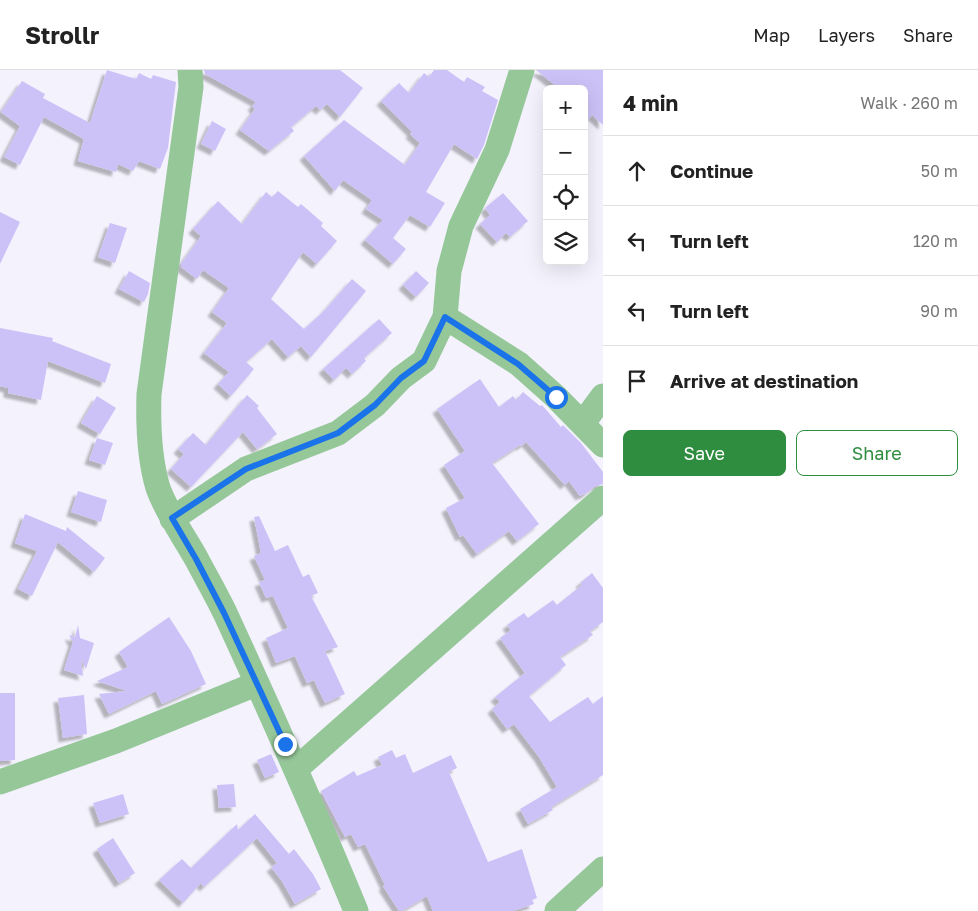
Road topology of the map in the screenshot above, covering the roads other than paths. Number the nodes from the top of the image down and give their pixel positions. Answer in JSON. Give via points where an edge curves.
{"nodes":[{"id":1,"x":190,"y":70,"type":"edge"},
{"id":2,"x":522,"y":70,"type":"edge"},
{"id":3,"x":445,"y":317,"type":"junction"},
{"id":4,"x":603,"y":396,"type":"edge"},
{"id":5,"x":583,"y":423,"type":"junction"},
{"id":6,"x":603,"y":445,"type":"edge"},
{"id":7,"x":603,"y":498,"type":"edge"},
{"id":8,"x":172,"y":518,"type":"junction"},
{"id":9,"x":256,"y":684,"type":"junction"},
{"id":10,"x":296,"y":769,"type":"junction"},
{"id":11,"x":0,"y":782,"type":"edge"},
{"id":12,"x":603,"y":869,"type":"edge"},
{"id":13,"x":356,"y":911,"type":"edge"},
{"id":14,"x":557,"y":911,"type":"edge"}],
"edges":[{"from":1,"to":8,"type":"street","via":[[192,87],[149,394],[152,457],[158,488]]},
{"from":2,"to":3,"type":"street","via":[[497,150],[462,226],[448,271]]},
{"from":3,"to":5,"type":"street","via":[[518,364]]},
{"from":3,"to":8,"type":"street","via":[[424,361],[338,433],[246,469]]},
{"from":4,"to":5,"type":"street"},
{"from":5,"to":6,"type":"street"},
{"from":7,"to":10,"type":"street"},
{"from":8,"to":9,"type":"street","via":[[224,613]]},
{"from":9,"to":10,"type":"street"},
{"from":9,"to":11,"type":"street","via":[[116,741]]},
{"from":10,"to":13,"type":"street"},
{"from":12,"to":14,"type":"street"}]}
